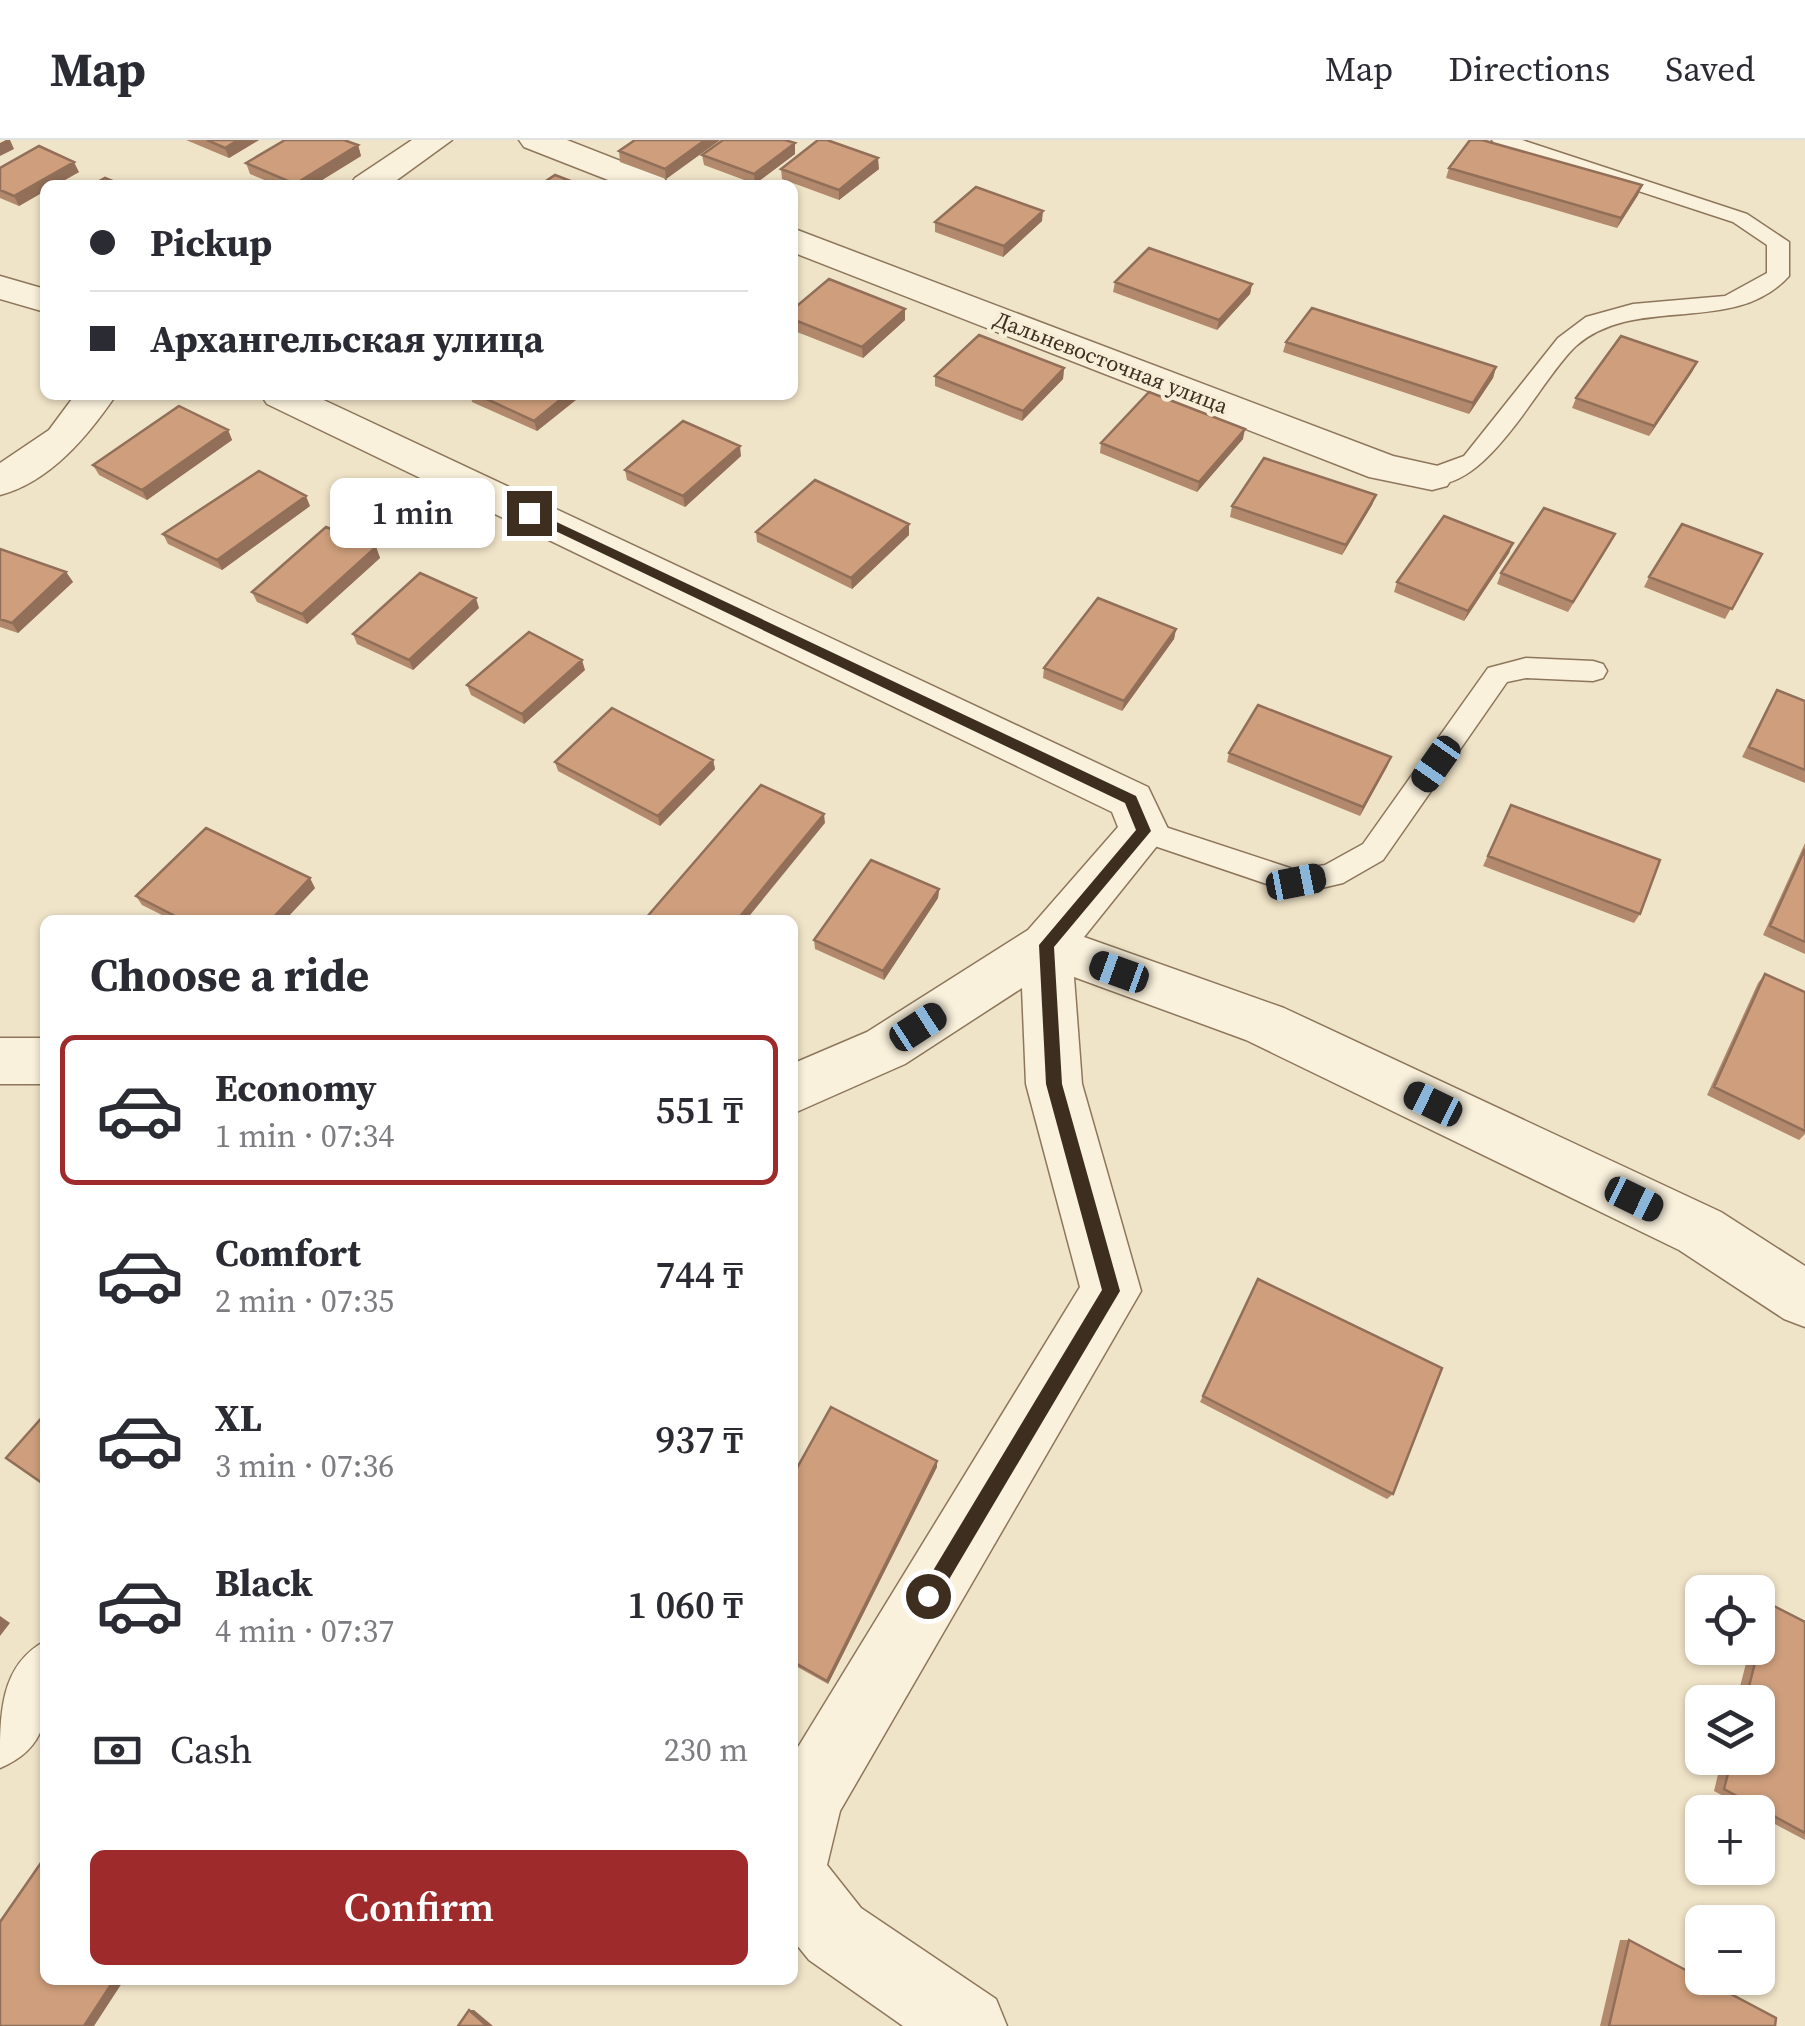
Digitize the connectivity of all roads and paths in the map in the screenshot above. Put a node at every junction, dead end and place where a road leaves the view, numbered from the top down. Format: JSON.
{"nodes":[{"id":1,"x":536,"y":140,"type":"edge"},
{"id":2,"x":1502,"y":140,"type":"edge"},
{"id":3,"x":417,"y":143,"type":"edge"},
{"id":4,"x":373,"y":180,"type":"edge"},
{"id":5,"x":639,"y":180,"type":"edge"},
{"id":6,"x":798,"y":241,"type":"edge"},
{"id":7,"x":0,"y":287,"type":"edge"},
{"id":8,"x":40,"y":299,"type":"edge"},
{"id":9,"x":92,"y":400,"type":"edge"},
{"id":10,"x":291,"y":400,"type":"edge"},
{"id":11,"x":1432,"y":477,"type":"joint"},
{"id":12,"x":0,"y":482,"type":"edge"},
{"id":13,"x":1593,"y":671,"type":"dead end"},
{"id":14,"x":1138,"y":815,"type":"junction"},
{"id":15,"x":1046,"y":945,"type":"junction"},
{"id":16,"x":0,"y":1061,"type":"edge"},
{"id":17,"x":40,"y":1061,"type":"edge"},
{"id":18,"x":798,"y":1087,"type":"edge"},
{"id":19,"x":1805,"y":1299,"type":"edge"},
{"id":20,"x":40,"y":1681,"type":"edge"},
{"id":21,"x":0,"y":1733,"type":"edge"},
{"id":22,"x":798,"y":1837,"type":"edge"},
{"id":23,"x":798,"y":1886,"type":"edge"},
{"id":24,"x":969,"y":2026,"type":"edge"}],
"edges":[{"from":1,"to":5,"type":"street"},
{"from":2,"to":11,"type":"lane"},
{"from":3,"to":4,"type":"street"},
{"from":6,"to":11,"type":"street","name":"Дальневосточная улица"},
{"from":7,"to":8,"type":"street"},
{"from":9,"to":12,"type":"street"},
{"from":10,"to":14,"type":"street"},
{"from":13,"to":14,"type":"lane"},
{"from":14,"to":15,"type":"street"},
{"from":15,"to":18,"type":"street"},
{"from":15,"to":19,"type":"street"},
{"from":15,"to":22,"type":"street"},
{"from":16,"to":17,"type":"street"},
{"from":20,"to":21,"type":"street"},
{"from":23,"to":24,"type":"street"}]}
